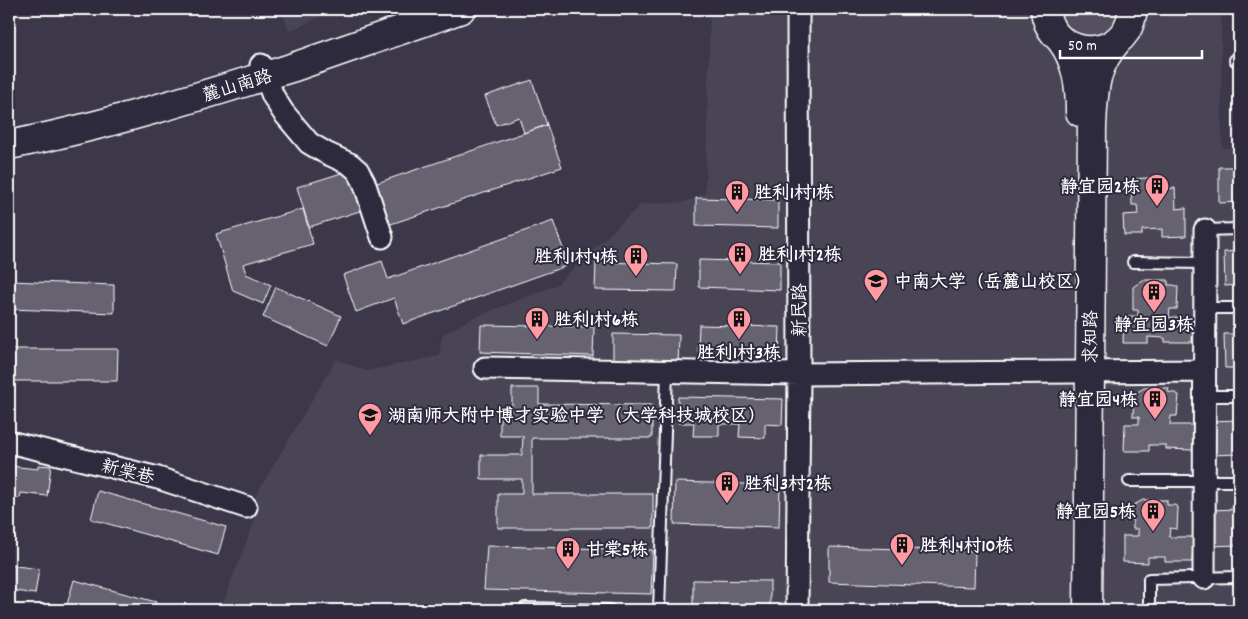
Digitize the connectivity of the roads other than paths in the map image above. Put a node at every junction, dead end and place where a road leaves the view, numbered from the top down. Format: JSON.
{"nodes":[{"id":1,"x":431,"y":9,"type":"edge"},
{"id":2,"x":462,"y":9,"type":"edge"},
{"id":3,"x":798,"y":9,"type":"edge"},
{"id":4,"x":1133,"y":9,"type":"edge"},
{"id":5,"x":1044,"y":10,"type":"edge"},
{"id":6,"x":1060,"y":40,"type":"junction"},
{"id":7,"x":1118,"y":40,"type":"junction"},
{"id":8,"x":263,"y":71,"type":"junction"},
{"id":9,"x":9,"y":132,"type":"edge"},
{"id":10,"x":9,"y":145,"type":"edge"},
{"id":11,"x":1205,"y":230,"type":"joint"},
{"id":12,"x":1239,"y":230,"type":"edge"},
{"id":13,"x":382,"y":237,"type":"dead end"},
{"id":14,"x":1134,"y":262,"type":"dead end"},
{"id":15,"x":1205,"y":263,"type":"junction"},
{"id":16,"x":1205,"y":308,"type":"junction"},
{"id":17,"x":1239,"y":308,"type":"edge"},
{"id":18,"x":485,"y":368,"type":"dead end"},
{"id":19,"x":1204,"y":371,"type":"junction"},
{"id":20,"x":667,"y":372,"type":"junction"},
{"id":21,"x":1084,"y":372,"type":"junction"},
{"id":22,"x":799,"y":374,"type":"junction"},
{"id":23,"x":1204,"y":396,"type":"junction"},
{"id":24,"x":1239,"y":396,"type":"edge"},
{"id":25,"x":9,"y":442,"type":"edge"},
{"id":26,"x":1129,"y":481,"type":"dead end"},
{"id":27,"x":1204,"y":481,"type":"junction"},
{"id":28,"x":1239,"y":481,"type":"edge"},
{"id":29,"x":246,"y":506,"type":"dead end"},
{"id":30,"x":1239,"y":577,"type":"edge"},
{"id":31,"x":1204,"y":578,"type":"junction"},
{"id":32,"x":525,"y":610,"type":"edge"},
{"id":33,"x":609,"y":610,"type":"edge"},
{"id":34,"x":659,"y":610,"type":"edge"},
{"id":35,"x":797,"y":610,"type":"edge"},
{"id":36,"x":1077,"y":610,"type":"edge"},
{"id":37,"x":1088,"y":610,"type":"edge"},
{"id":38,"x":1149,"y":610,"type":"edge"}],
"edges":[{"from":1,"to":8,"type":"street","name":"麓山南路"},
{"from":2,"to":8,"type":"street","name":"麓山南路"},
{"from":3,"to":22,"type":"street","name":"新民路"},
{"from":4,"to":7,"type":"street","name":"求知路"},
{"from":5,"to":6,"type":"street","name":"求知路"},
{"from":6,"to":7,"type":"street"},
{"from":6,"to":21,"type":"street","name":"求知路"},
{"from":7,"to":21,"type":"street","name":"求知路"},
{"from":8,"to":9,"type":"street","name":"麓山南路"},
{"from":8,"to":10,"type":"street","name":"麓山南路"},
{"from":8,"to":13,"type":"street"},
{"from":11,"to":12,"type":"lane"},
{"from":11,"to":15,"type":"street"},
{"from":14,"to":15,"type":"lane"},
{"from":15,"to":16,"type":"street"},
{"from":16,"to":17,"type":"lane"},
{"from":16,"to":19,"type":"street"},
{"from":18,"to":20,"type":"street"},
{"from":19,"to":21,"type":"street"},
{"from":19,"to":23,"type":"street"},
{"from":20,"to":22,"type":"street"},
{"from":20,"to":34,"type":"lane"},
{"from":21,"to":22,"type":"street"},
{"from":21,"to":36,"type":"street","name":"求知路"},
{"from":21,"to":37,"type":"street","name":"求知路"},
{"from":22,"to":35,"type":"street","name":"新民路"},
{"from":23,"to":24,"type":"lane"},
{"from":23,"to":27,"type":"street"},
{"from":25,"to":29,"type":"street","name":"新棠巷"},
{"from":26,"to":27,"type":"lane"},
{"from":27,"to":28,"type":"lane"},
{"from":27,"to":31,"type":"street"},
{"from":30,"to":31,"type":"lane"},
{"from":31,"to":38,"type":"lane"},
{"from":32,"to":33,"type":"lane"}]}
